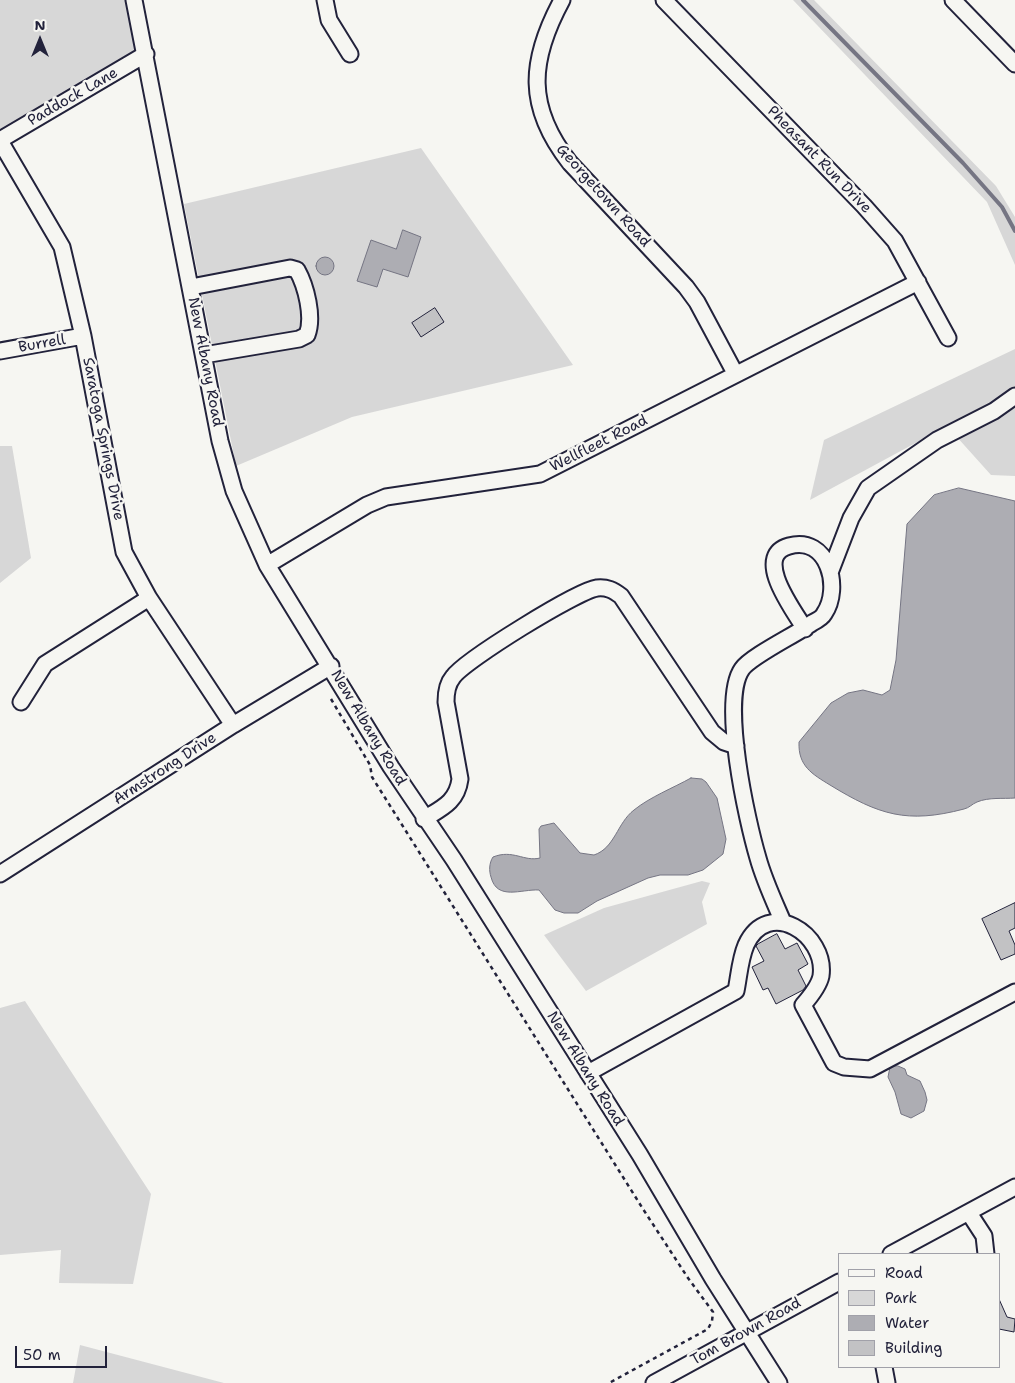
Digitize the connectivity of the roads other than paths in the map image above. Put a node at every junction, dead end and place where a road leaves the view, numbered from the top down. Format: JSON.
{"nodes":[{"id":1,"x":134,"y":0,"type":"edge"},
{"id":2,"x":325,"y":0,"type":"edge"},
{"id":3,"x":562,"y":0,"type":"edge"},
{"id":4,"x":664,"y":0,"type":"edge"},
{"id":5,"x":953,"y":0,"type":"edge"},
{"id":6,"x":146,"y":54,"type":"junction"},
{"id":7,"x":350,"y":54,"type":"dead end"},
{"id":8,"x":1015,"y":64,"type":"edge"},
{"id":9,"x":0,"y":141,"type":"edge"},
{"id":10,"x":918,"y":282,"type":"junction"},
{"id":11,"x":191,"y":287,"type":"junction"},
{"id":12,"x":83,"y":336,"type":"junction"},
{"id":13,"x":948,"y":338,"type":"dead end"},
{"id":14,"x":0,"y":351,"type":"edge"},
{"id":15,"x":204,"y":355,"type":"junction"},
{"id":16,"x":735,"y":373,"type":"junction"},
{"id":17,"x":1015,"y":396,"type":"edge"},
{"id":18,"x":267,"y":565,"type":"junction"},
{"id":19,"x":831,"y":570,"type":"junction"},
{"id":20,"x":149,"y":598,"type":"junction"},
{"id":21,"x":805,"y":629,"type":"junction"},
{"id":22,"x":331,"y":666,"type":"junction"},
{"id":23,"x":21,"y":702,"type":"dead end"},
{"id":24,"x":233,"y":726,"type":"junction"},
{"id":25,"x":736,"y":746,"type":"junction"},
{"id":26,"x":424,"y":818,"type":"junction"},
{"id":27,"x":0,"y":874,"type":"edge"},
{"id":28,"x":783,"y":922,"type":"junction"},
{"id":29,"x":1015,"y":992,"type":"edge"},
{"id":30,"x":588,"y":1074,"type":"junction"},
{"id":31,"x":1015,"y":1187,"type":"edge"},
{"id":32,"x":969,"y":1213,"type":"junction"},
{"id":33,"x":893,"y":1253,"type":"edge"},
{"id":34,"x":986,"y":1253,"type":"edge"},
{"id":35,"x":838,"y":1283,"type":"edge"},
{"id":36,"x":747,"y":1331,"type":"junction"},
{"id":37,"x":884,"y":1368,"type":"edge"},
{"id":38,"x":654,"y":1383,"type":"edge"},
{"id":39,"x":779,"y":1383,"type":"edge"},
{"id":40,"x":887,"y":1383,"type":"edge"}],
"edges":[{"from":1,"to":6,"type":"street","name":"New Albany Road"},
{"from":2,"to":7,"type":"street"},
{"from":3,"to":16,"type":"street","name":"Georgetown Road"},
{"from":4,"to":10,"type":"street","name":"Pheasant Run Drive"},
{"from":5,"to":8,"type":"street"},
{"from":6,"to":9,"type":"street","name":"Paddock Lane"},
{"from":6,"to":11,"type":"street","name":"New Albany Road"},
{"from":9,"to":12,"type":"street","name":"Saratoga Springs Drive"},
{"from":10,"to":13,"type":"street","name":"Pheasant Run Drive"},
{"from":10,"to":16,"type":"street","name":"Wellfleet Road"},
{"from":11,"to":15,"type":"street","name":"New Albany Road"},
{"from":11,"to":15,"type":"street"},
{"from":12,"to":14,"type":"street","name":"Burrell"},
{"from":12,"to":20,"type":"street","name":"Saratoga Springs Drive"},
{"from":15,"to":18,"type":"street","name":"New Albany Road"},
{"from":16,"to":18,"type":"street","name":"Wellfleet Road"},
{"from":17,"to":19,"type":"street"},
{"from":18,"to":22,"type":"street","name":"New Albany Road"},
{"from":19,"to":21,"type":"street"},
{"from":19,"to":21,"type":"street"},
{"from":20,"to":23,"type":"street"},
{"from":20,"to":24,"type":"street","name":"Saratoga Springs Drive"},
{"from":21,"to":25,"type":"street"},
{"from":22,"to":24,"type":"street","name":"Armstrong Drive"},
{"from":22,"to":26,"type":"street","name":"New Albany Road"},
{"from":24,"to":27,"type":"street","name":"Armstrong Drive"},
{"from":25,"to":26,"type":"street"},
{"from":25,"to":28,"type":"street"},
{"from":26,"to":30,"type":"street","name":"New Albany Road"},
{"from":28,"to":29,"type":"street"},
{"from":28,"to":30,"type":"street"},
{"from":30,"to":36,"type":"street","name":"New Albany Road"},
{"from":31,"to":32,"type":"street"},
{"from":32,"to":33,"type":"street"},
{"from":32,"to":34,"type":"street"},
{"from":35,"to":36,"type":"street","name":"Tom Brown Road"},
{"from":36,"to":38,"type":"street","name":"Tom Brown Road"},
{"from":36,"to":39,"type":"street","name":"New Albany Road"},
{"from":37,"to":40,"type":"street"}]}
